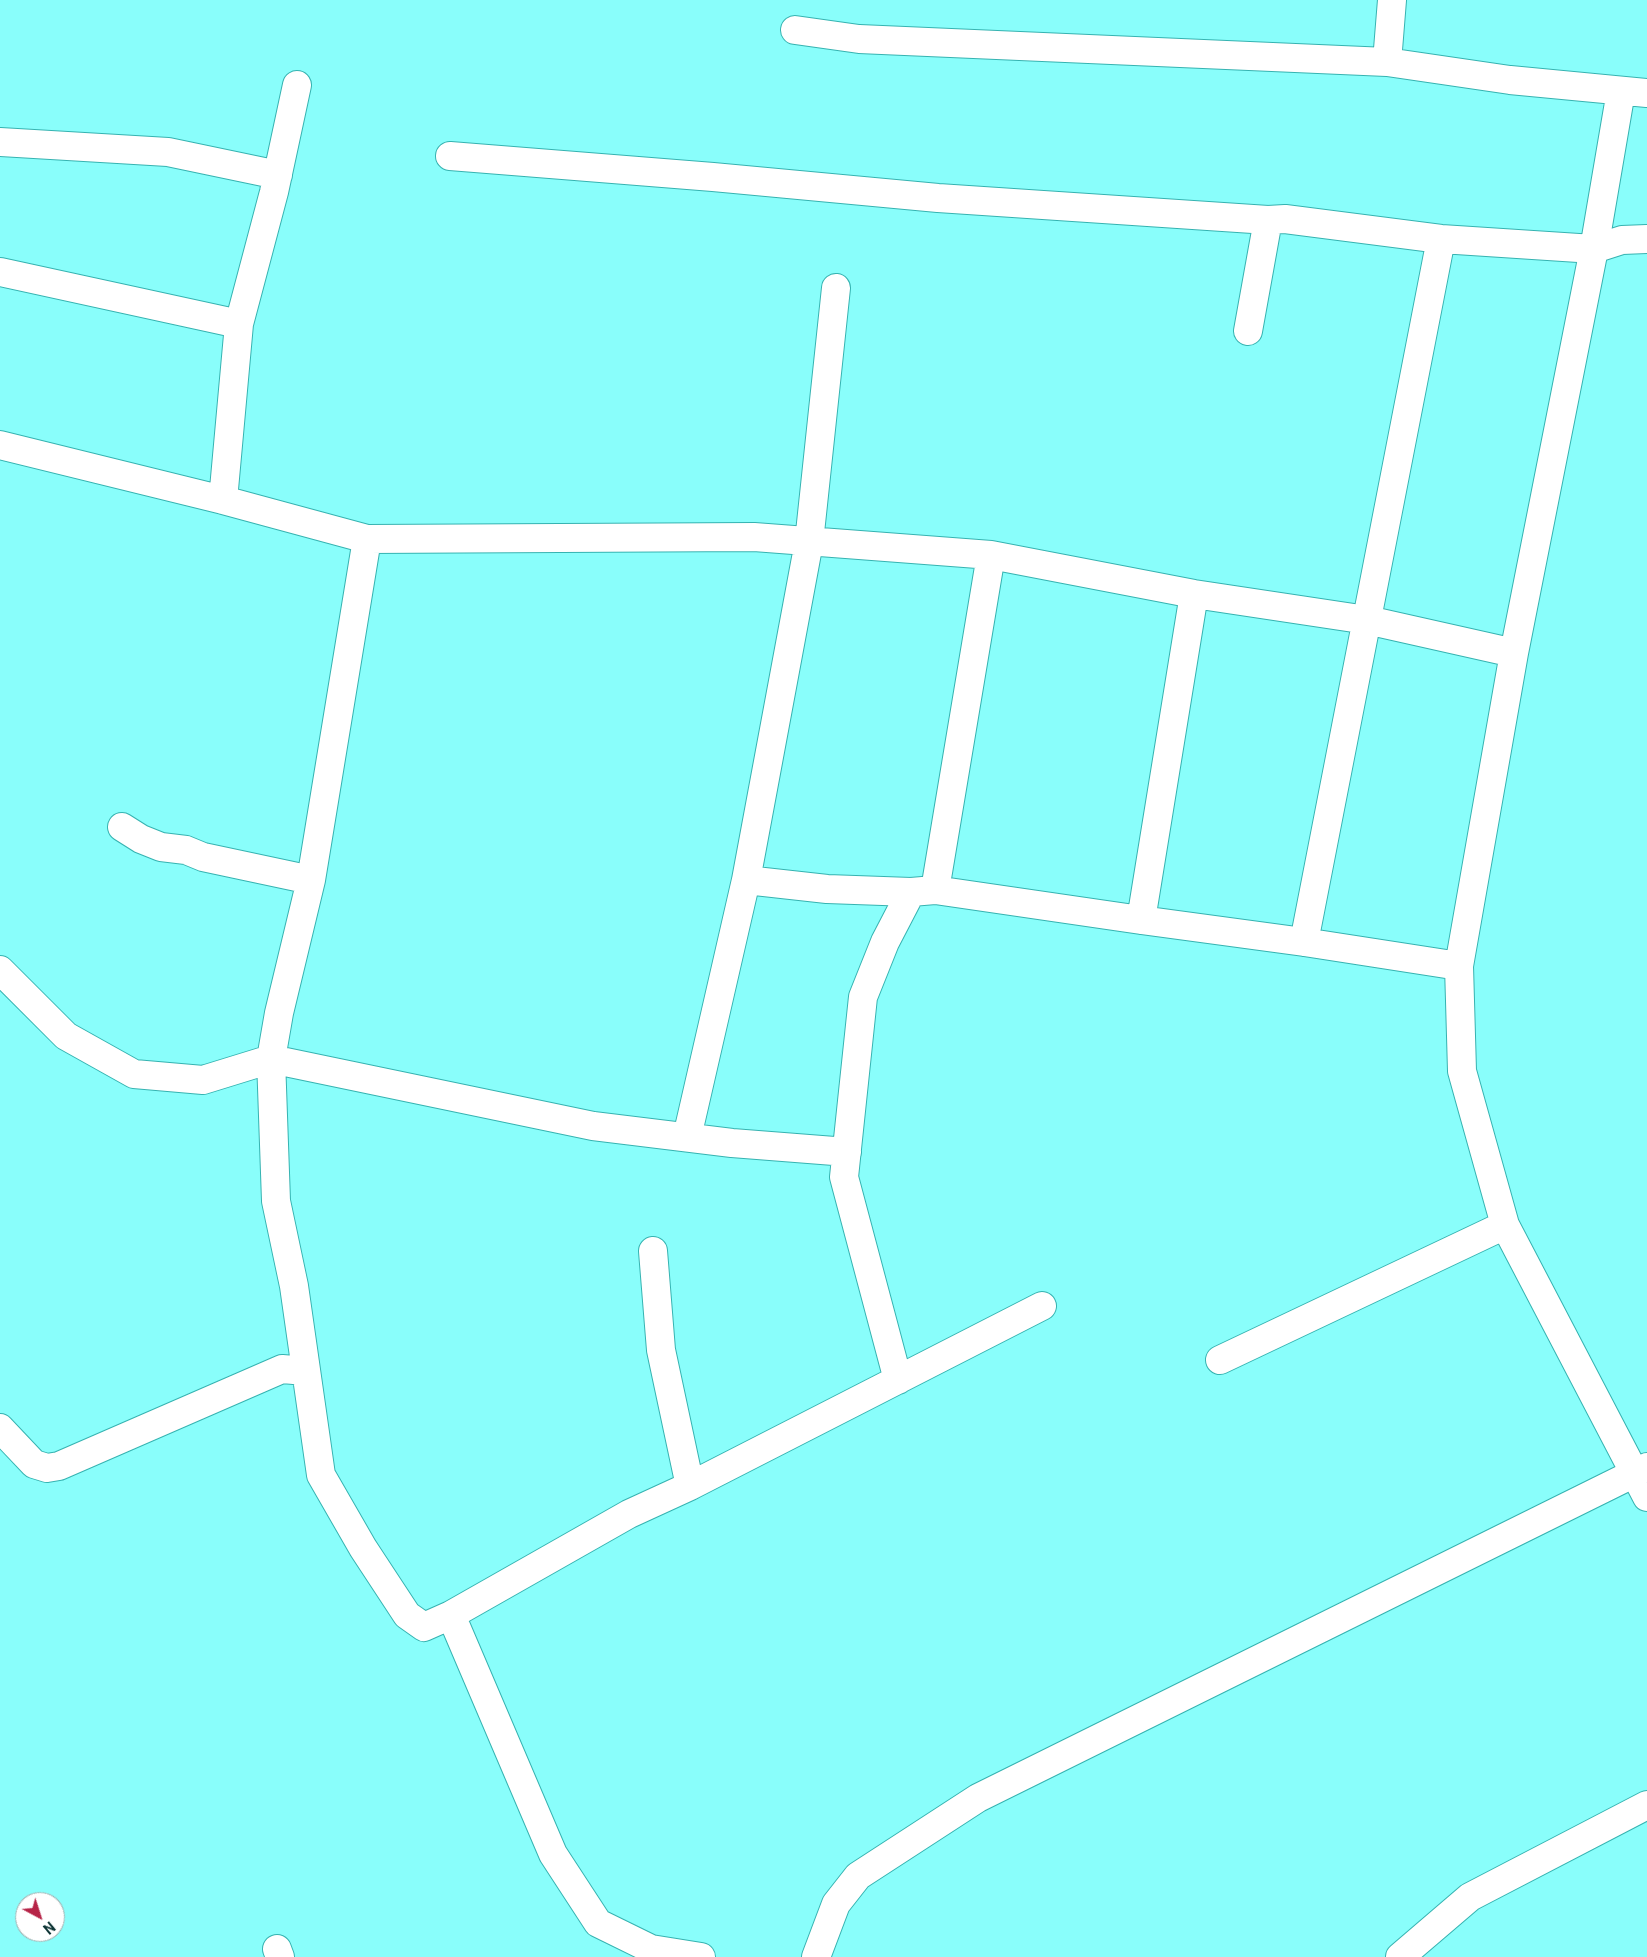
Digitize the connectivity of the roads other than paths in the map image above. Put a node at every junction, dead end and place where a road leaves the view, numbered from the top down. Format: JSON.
{"nodes":[{"id":1,"x":1392,"y":0,"type":"edge"},
{"id":2,"x":795,"y":30,"type":"dead end"},
{"id":3,"x":1387,"y":62,"type":"junction"},
{"id":4,"x":297,"y":85,"type":"dead end"},
{"id":5,"x":1634,"y":92,"type":"edge"},
{"id":6,"x":0,"y":142,"type":"edge"},
{"id":7,"x":450,"y":156,"type":"dead end"},
{"id":8,"x":278,"y":175,"type":"junction"},
{"id":9,"x":1268,"y":220,"type":"junction"},
{"id":10,"x":1441,"y":239,"type":"junction"},
{"id":11,"x":1647,"y":239,"type":"edge"},
{"id":12,"x":1594,"y":249,"type":"junction"},
{"id":13,"x":0,"y":272,"type":"edge"},
{"id":14,"x":836,"y":288,"type":"dead end"},
{"id":15,"x":239,"y":324,"type":"junction"},
{"id":16,"x":1248,"y":331,"type":"dead end"},
{"id":17,"x":0,"y":445,"type":"edge"},
{"id":18,"x":223,"y":500,"type":"junction"},
{"id":19,"x":367,"y":539,"type":"junction"},
{"id":20,"x":810,"y":542,"type":"junction"},
{"id":21,"x":991,"y":555,"type":"junction"},
{"id":22,"x":1194,"y":594,"type":"junction"},
{"id":23,"x":1367,"y":620,"type":"junction"},
{"id":24,"x":1514,"y":653,"type":"junction"},
{"id":25,"x":122,"y":828,"type":"dead end"},
{"id":26,"x":311,"y":880,"type":"junction"},
{"id":27,"x":746,"y":880,"type":"junction"},
{"id":28,"x":923,"y":891,"type":"junction"},
{"id":29,"x":1141,"y":920,"type":"junction"},
{"id":30,"x":1304,"y":942,"type":"junction"},
{"id":31,"x":1459,"y":966,"type":"junction"},
{"id":32,"x":0,"y":970,"type":"edge"},
{"id":33,"x":271,"y":1059,"type":"junction"},
{"id":34,"x":687,"y":1137,"type":"junction"},
{"id":35,"x":847,"y":1152,"type":"junction"},
{"id":36,"x":1505,"y":1225,"type":"junction"},
{"id":37,"x":653,"y":1251,"type":"dead end"},
{"id":38,"x":1042,"y":1306,"type":"dead end"},
{"id":39,"x":1220,"y":1360,"type":"dead end"},
{"id":40,"x":306,"y":1371,"type":"junction"},
{"id":41,"x":898,"y":1380,"type":"junction"},
{"id":42,"x":0,"y":1428,"type":"edge"},
{"id":43,"x":1641,"y":1470,"type":"edge"},
{"id":44,"x":690,"y":1486,"type":"junction"},
{"id":45,"x":1647,"y":1498,"type":"edge"},
{"id":46,"x":451,"y":1616,"type":"junction"},
{"id":47,"x":1647,"y":1805,"type":"edge"},
{"id":48,"x":701,"y":1957,"type":"edge"},
{"id":49,"x":816,"y":1957,"type":"edge"},
{"id":50,"x":1400,"y":1957,"type":"edge"}],
"edges":[{"from":1,"to":3,"type":"street"},
{"from":2,"to":3,"type":"street"},
{"from":3,"to":5,"type":"street"},
{"from":4,"to":8,"type":"street"},
{"from":5,"to":12,"type":"street"},
{"from":6,"to":8,"type":"street"},
{"from":7,"to":9,"type":"street"},
{"from":8,"to":15,"type":"street"},
{"from":9,"to":10,"type":"street"},
{"from":9,"to":16,"type":"street"},
{"from":10,"to":12,"type":"street"},
{"from":10,"to":23,"type":"street"},
{"from":11,"to":12,"type":"street"},
{"from":12,"to":24,"type":"street"},
{"from":13,"to":15,"type":"street"},
{"from":14,"to":20,"type":"street"},
{"from":15,"to":18,"type":"street"},
{"from":17,"to":18,"type":"street"},
{"from":18,"to":19,"type":"street"},
{"from":19,"to":20,"type":"street"},
{"from":19,"to":26,"type":"street"},
{"from":20,"to":21,"type":"street"},
{"from":20,"to":27,"type":"street"},
{"from":21,"to":22,"type":"street"},
{"from":21,"to":28,"type":"street"},
{"from":22,"to":23,"type":"street"},
{"from":22,"to":29,"type":"street"},
{"from":23,"to":24,"type":"street"},
{"from":23,"to":30,"type":"street"},
{"from":24,"to":31,"type":"street"},
{"from":25,"to":26,"type":"street"},
{"from":26,"to":33,"type":"street"},
{"from":27,"to":28,"type":"street"},
{"from":27,"to":34,"type":"street"},
{"from":28,"to":29,"type":"street"},
{"from":28,"to":35,"type":"street"},
{"from":29,"to":30,"type":"street"},
{"from":30,"to":31,"type":"street"},
{"from":31,"to":36,"type":"street"},
{"from":32,"to":33,"type":"street"},
{"from":33,"to":34,"type":"street"},
{"from":33,"to":40,"type":"street"},
{"from":34,"to":35,"type":"street"},
{"from":35,"to":41,"type":"street"},
{"from":36,"to":39,"type":"street"},
{"from":36,"to":43,"type":"street"},
{"from":37,"to":44,"type":"street"},
{"from":38,"to":41,"type":"street"},
{"from":40,"to":42,"type":"street"},
{"from":40,"to":46,"type":"street"},
{"from":41,"to":44,"type":"street"},
{"from":43,"to":45,"type":"street"},
{"from":43,"to":49,"type":"street"},
{"from":44,"to":46,"type":"street"},
{"from":46,"to":48,"type":"street"},
{"from":47,"to":50,"type":"street"}]}
